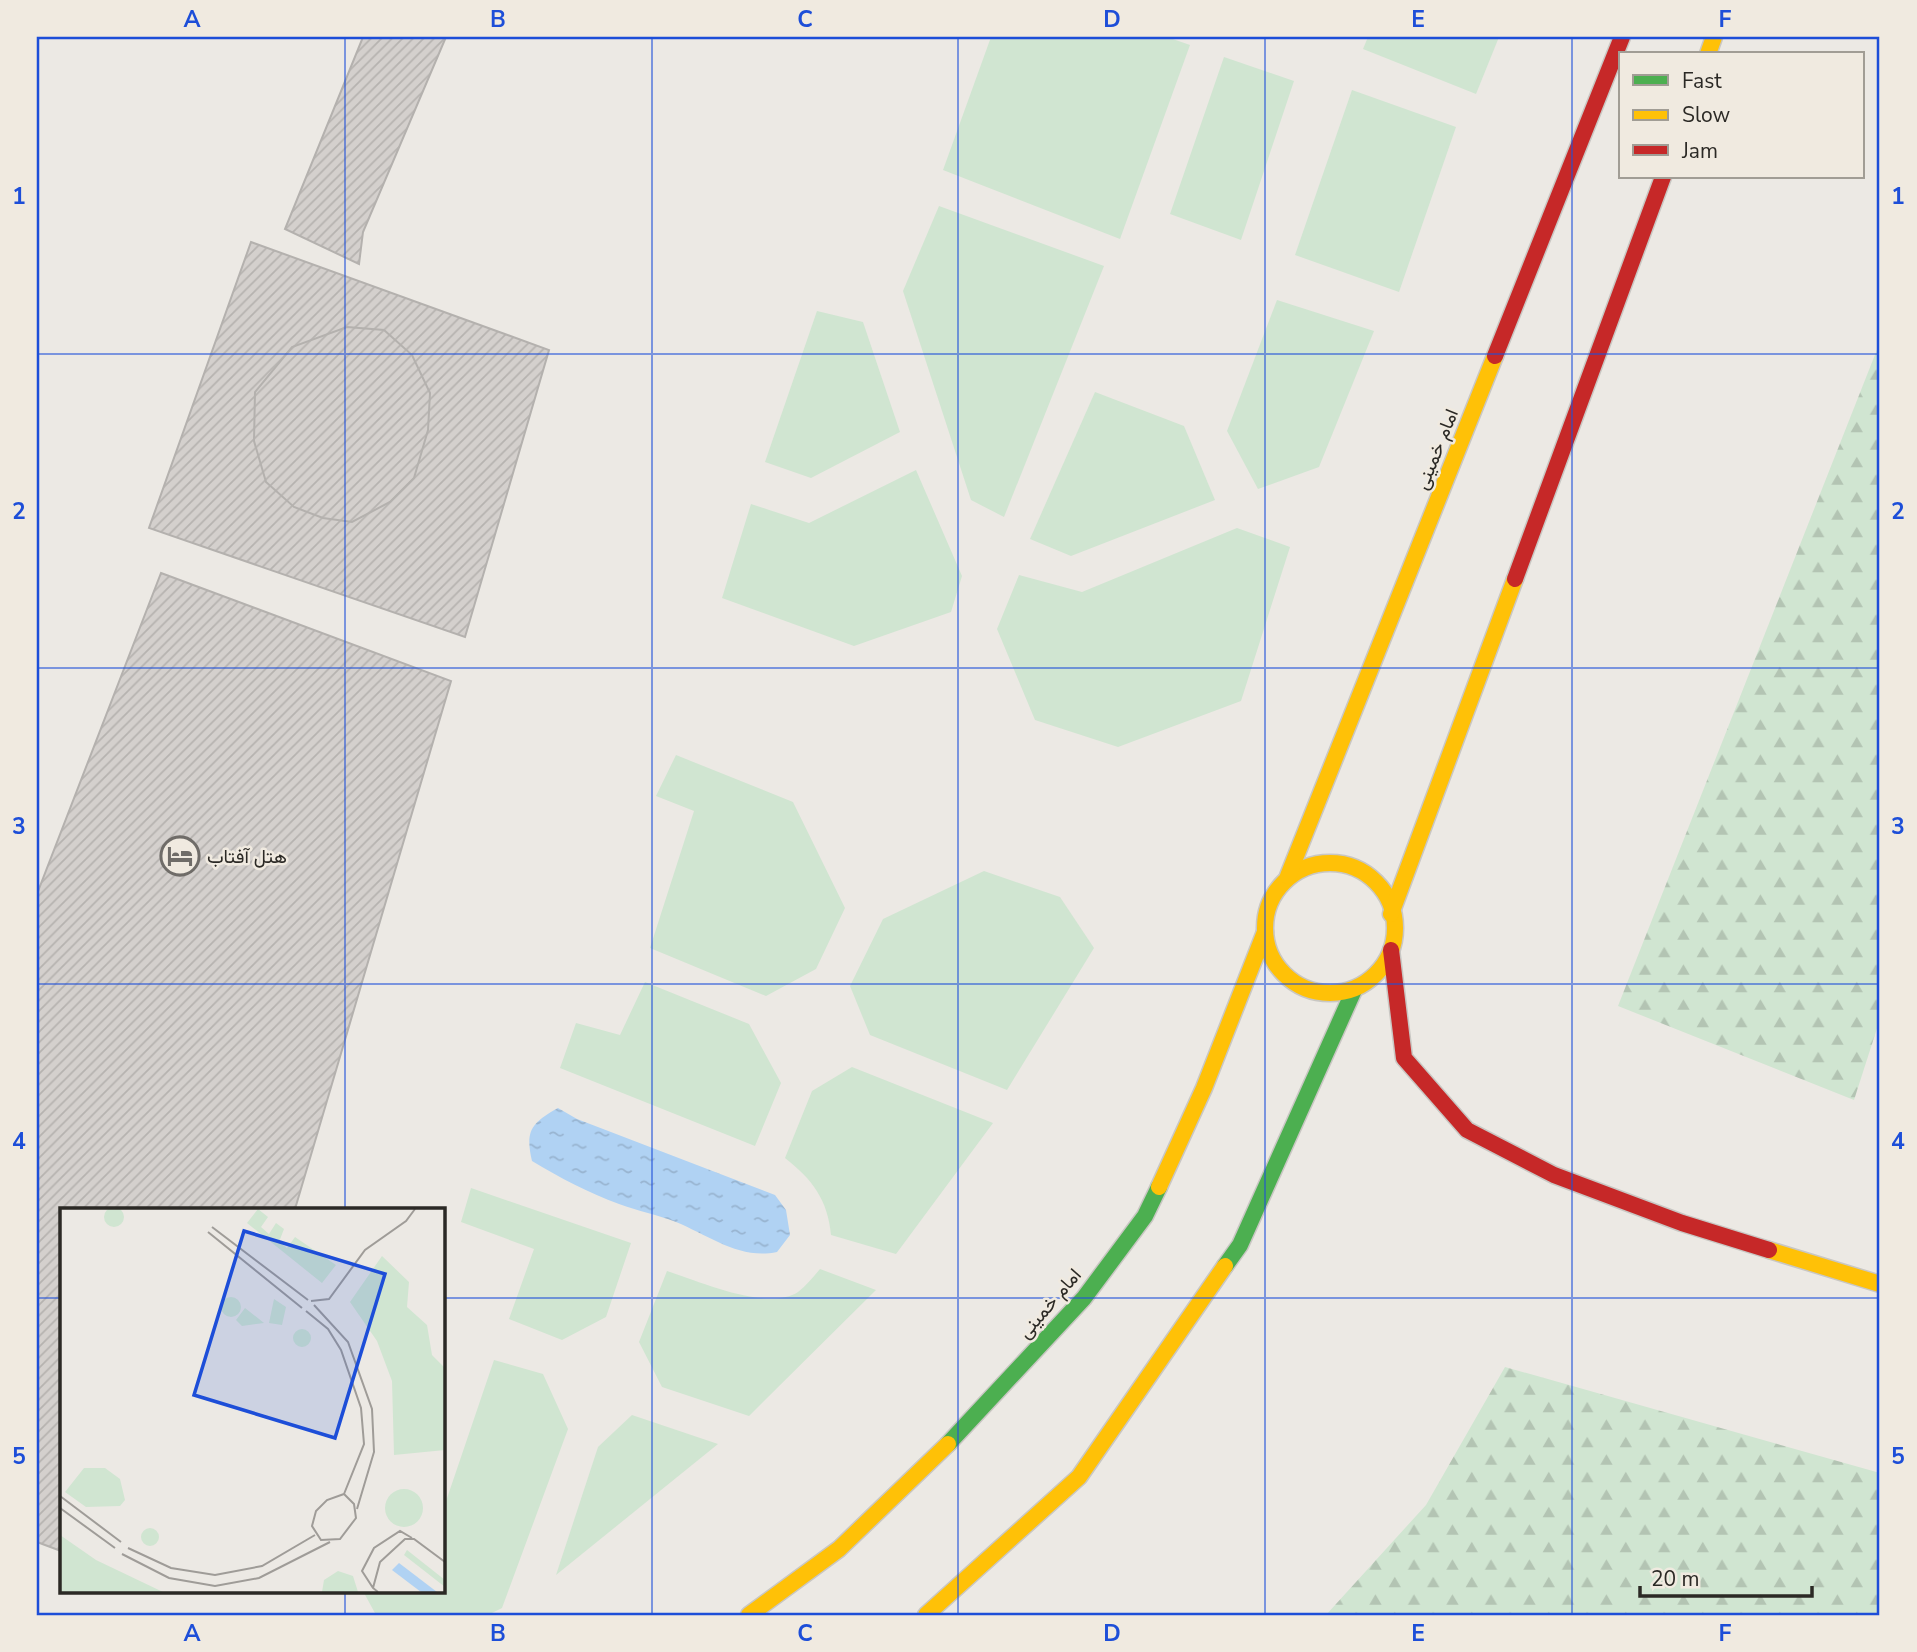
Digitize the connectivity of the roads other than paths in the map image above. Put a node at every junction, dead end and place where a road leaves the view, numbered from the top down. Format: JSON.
{"nodes":[{"id":1,"x":1622,"y":37,"type":"edge"},
{"id":2,"x":1663,"y":178,"type":"edge"},
{"id":3,"x":1288,"y":876,"type":"junction"},
{"id":4,"x":1391,"y":914,"type":"junction"},
{"id":5,"x":1265,"y":932,"type":"junction"},
{"id":6,"x":1391,"y":950,"type":"junction"},
{"id":7,"x":1354,"y":990,"type":"junction"},
{"id":8,"x":1880,"y":1284,"type":"edge"},
{"id":9,"x":749,"y":1615,"type":"edge"},
{"id":10,"x":926,"y":1615,"type":"edge"}],
"edges":[{"from":1,"to":3,"type":"street","name":"امام خمینی"},
{"from":2,"to":4,"type":"street"},
{"from":3,"to":4,"type":"street"},
{"from":3,"to":5,"type":"street"},
{"from":4,"to":6,"type":"street"},
{"from":5,"to":7,"type":"street"},
{"from":5,"to":9,"type":"street","name":"امام خمینی"},
{"from":6,"to":7,"type":"street"},
{"from":6,"to":8,"type":"street"},
{"from":7,"to":10,"type":"street"}]}
